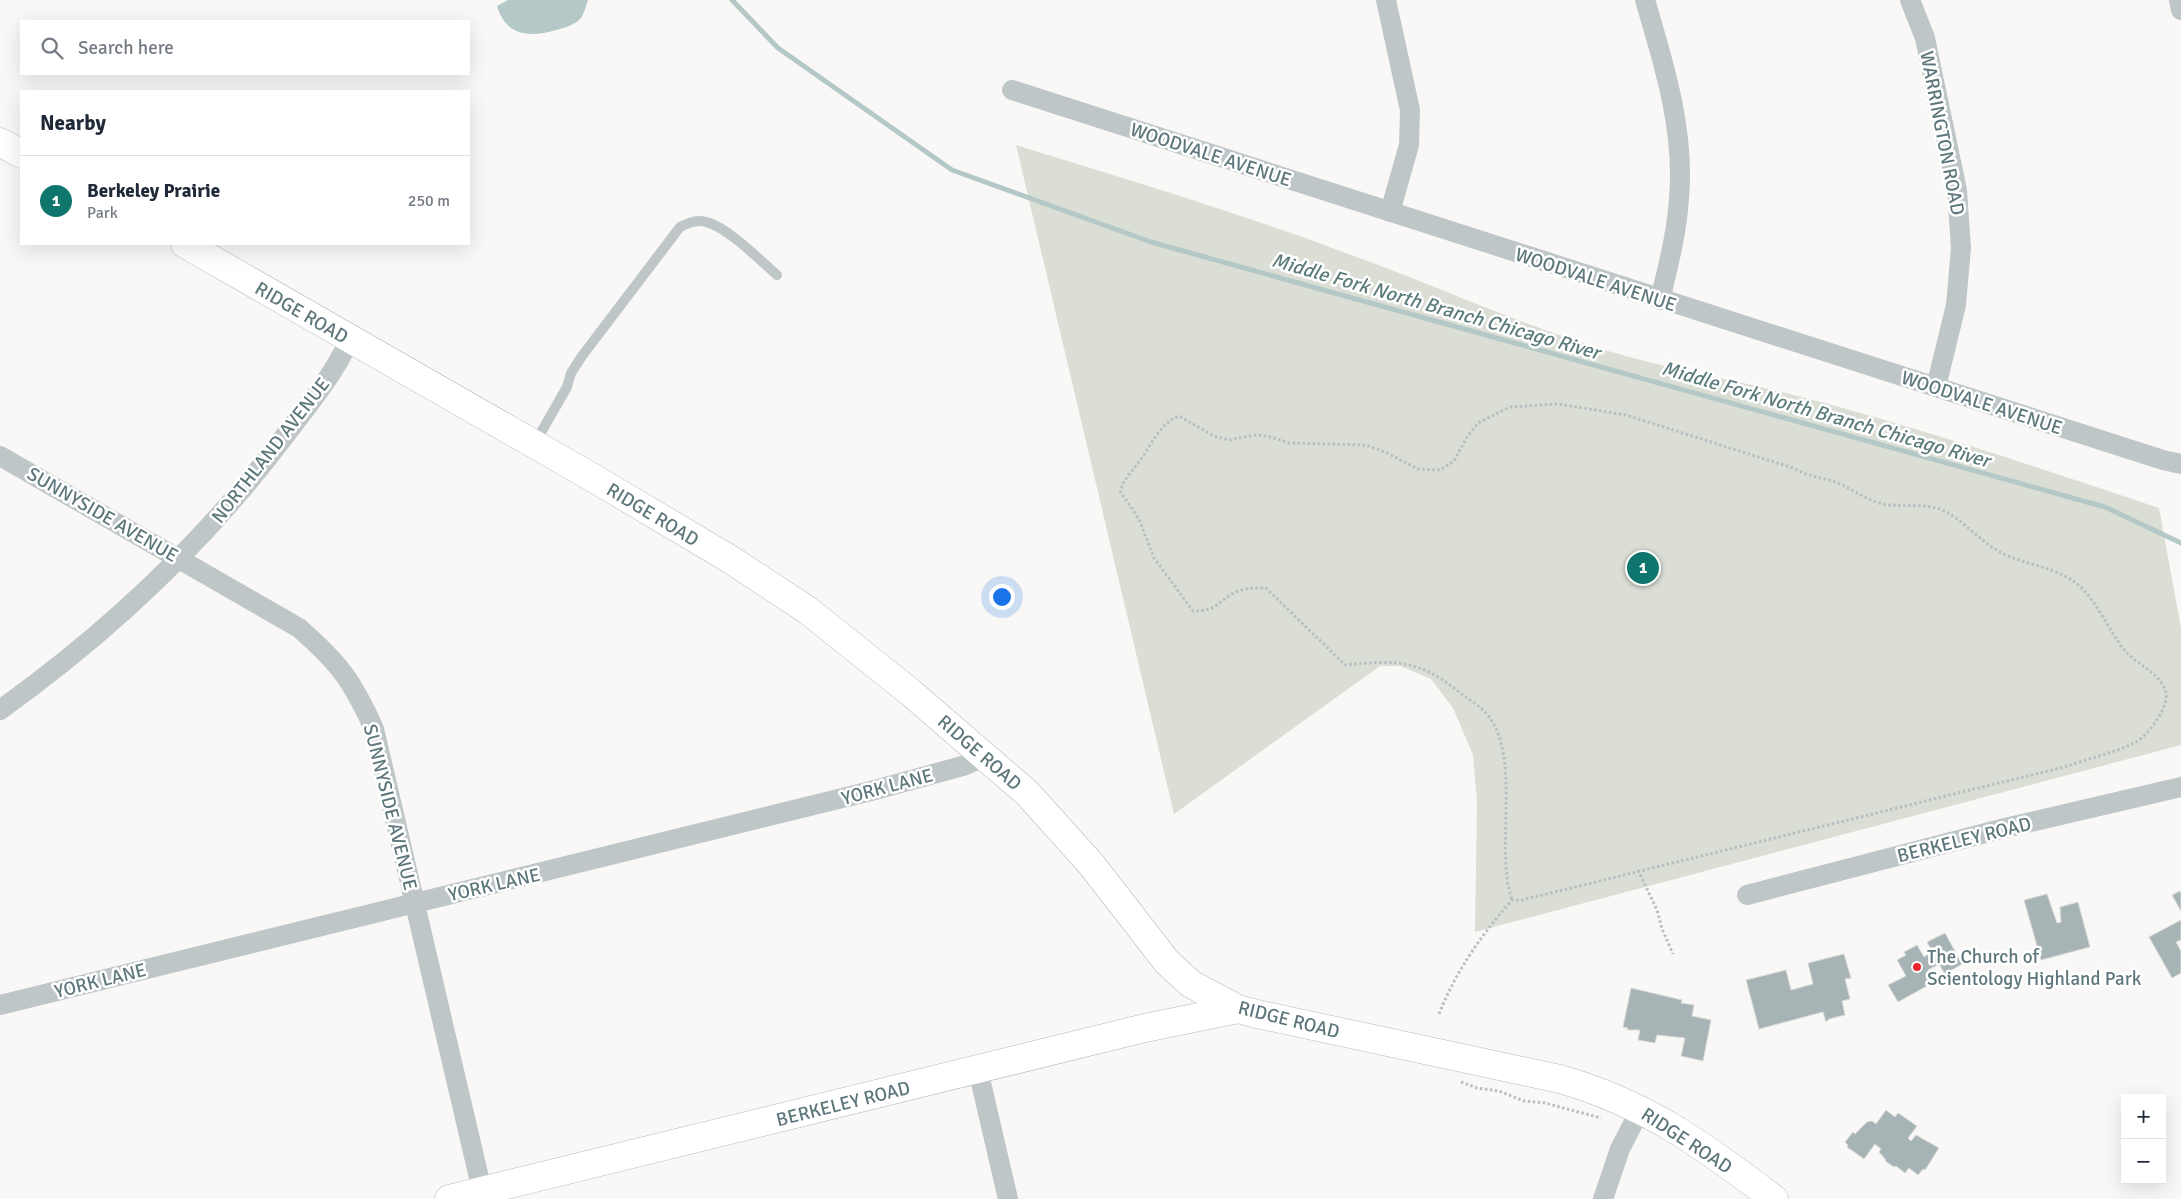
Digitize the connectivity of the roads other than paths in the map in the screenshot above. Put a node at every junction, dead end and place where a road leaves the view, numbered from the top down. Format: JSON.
{"nodes":[{"id":1,"x":1386,"y":0,"type":"edge"},
{"id":2,"x":1645,"y":0,"type":"edge"},
{"id":3,"x":1910,"y":0,"type":"edge"},
{"id":4,"x":2179,"y":0,"type":"edge"},
{"id":5,"x":2181,"y":10,"type":"edge"},
{"id":6,"x":1012,"y":90,"type":"dead end"},
{"id":7,"x":1390,"y":212,"type":"junction"},
{"id":8,"x":187,"y":245,"type":"edge"},
{"id":9,"x":777,"y":276,"type":"dead end"},
{"id":10,"x":1660,"y":300,"type":"junction"},
{"id":11,"x":350,"y":339,"type":"junction"},
{"id":12,"x":1936,"y":387,"type":"junction"},
{"id":13,"x":534,"y":445,"type":"junction"},
{"id":14,"x":0,"y":456,"type":"edge"},
{"id":15,"x":2181,"y":464,"type":"edge"},
{"id":16,"x":180,"y":557,"type":"junction"},
{"id":17,"x":0,"y":710,"type":"edge"},
{"id":18,"x":986,"y":756,"type":"junction"},
{"id":19,"x":2181,"y":787,"type":"edge"},
{"id":20,"x":1747,"y":895,"type":"dead end"},
{"id":21,"x":415,"y":902,"type":"junction"},
{"id":22,"x":0,"y":1005,"type":"edge"},
{"id":23,"x":1238,"y":1008,"type":"junction"},
{"id":24,"x":978,"y":1070,"type":"junction"},
{"id":25,"x":1640,"y":1108,"type":"junction"},
{"id":26,"x":483,"y":1195,"type":"edge"},
{"id":27,"x":449,"y":1199,"type":"edge"},
{"id":28,"x":1008,"y":1199,"type":"edge"},
{"id":29,"x":1603,"y":1199,"type":"edge"},
{"id":30,"x":1774,"y":1199,"type":"edge"}],
"edges":[{"from":1,"to":7,"type":"street"},
{"from":2,"to":10,"type":"street"},
{"from":3,"to":12,"type":"street","name":"WARRINGTON ROAD"},
{"from":4,"to":5,"type":"street"},
{"from":6,"to":7,"type":"street","name":"WOODVALE AVENUE"},
{"from":7,"to":10,"type":"street","name":"WOODVALE AVENUE"},
{"from":8,"to":11,"type":"street","name":"RIDGE ROAD"},
{"from":9,"to":13,"type":"lane"},
{"from":10,"to":12,"type":"street","name":"WOODVALE AVENUE"},
{"from":11,"to":13,"type":"street","name":"RIDGE ROAD"},
{"from":11,"to":16,"type":"street","name":"NORTHLAND AVENUE"},
{"from":12,"to":15,"type":"street","name":"WOODVALE AVENUE"},
{"from":13,"to":18,"type":"street","name":"RIDGE ROAD"},
{"from":14,"to":16,"type":"street","name":"SUNNYSIDE AVENUE"},
{"from":16,"to":17,"type":"street","name":"NORTHLAND AVENUE"},
{"from":16,"to":21,"type":"street","name":"SUNNYSIDE AVENUE"},
{"from":18,"to":21,"type":"street","name":"YORK LANE"},
{"from":18,"to":23,"type":"street","name":"RIDGE ROAD"},
{"from":19,"to":20,"type":"street","name":"BERKELEY ROAD"},
{"from":21,"to":22,"type":"street","name":"YORK LANE"},
{"from":21,"to":26,"type":"street","name":"SUNNYSIDE AVENUE"},
{"from":23,"to":24,"type":"street","name":"BERKELEY ROAD"},
{"from":23,"to":25,"type":"street","name":"RIDGE ROAD"},
{"from":24,"to":26,"type":"street","name":"BERKELEY ROAD"},
{"from":24,"to":28,"type":"street"},
{"from":25,"to":29,"type":"street"},
{"from":25,"to":30,"type":"street","name":"RIDGE ROAD"},
{"from":26,"to":27,"type":"street","name":"BERKELEY ROAD"}]}
